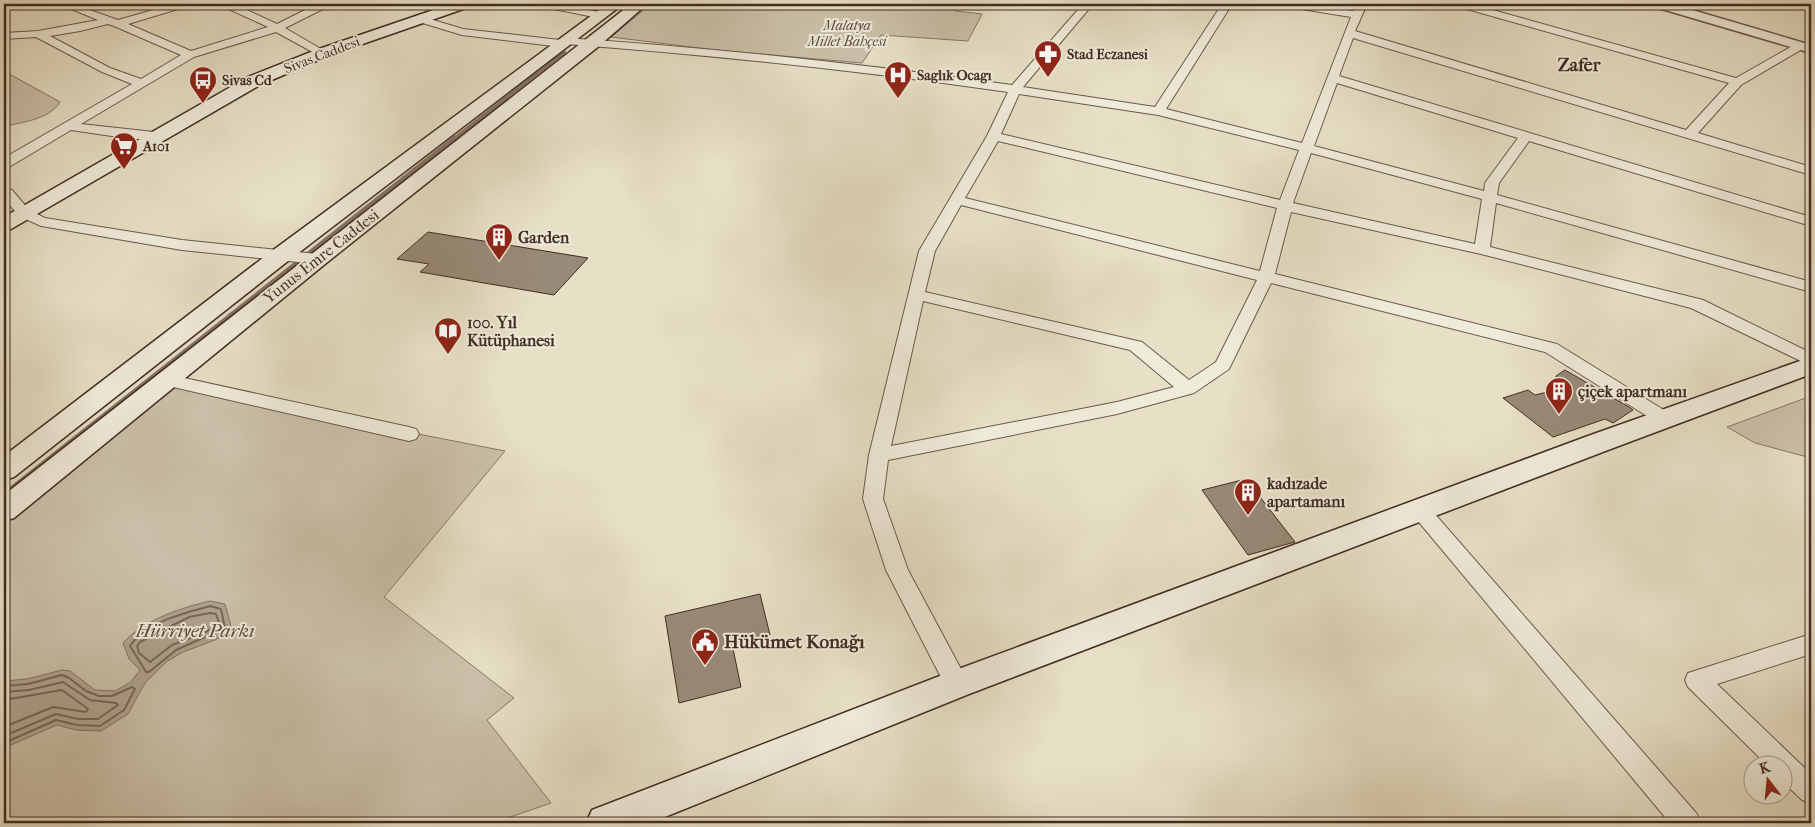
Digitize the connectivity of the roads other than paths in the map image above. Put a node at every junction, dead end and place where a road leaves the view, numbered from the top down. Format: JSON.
{"nodes":[{"id":1,"x":64,"y":4,"type":"edge"},
{"id":2,"x":184,"y":4,"type":"edge"},
{"id":3,"x":226,"y":4,"type":"edge"},
{"id":4,"x":325,"y":4,"type":"edge"},
{"id":5,"x":464,"y":4,"type":"edge"},
{"id":6,"x":544,"y":4,"type":"edge"},
{"id":7,"x":1088,"y":4,"type":"edge"},
{"id":8,"x":1227,"y":4,"type":"edge"},
{"id":9,"x":1289,"y":4,"type":"edge"},
{"id":10,"x":1460,"y":4,"type":"edge"},
{"id":11,"x":1659,"y":4,"type":"edge"},
{"id":12,"x":617,"y":7,"type":"edge"},
{"id":13,"x":1360,"y":9,"type":"edge"},
{"id":14,"x":420,"y":19,"type":"junction"},
{"id":15,"x":113,"y":22,"type":"junction"},
{"id":16,"x":277,"y":28,"type":"junction"},
{"id":17,"x":1349,"y":32,"type":"junction"},
{"id":18,"x":38,"y":34,"type":"junction"},
{"id":19,"x":4,"y":36,"type":"edge"},
{"id":20,"x":563,"y":42,"type":"junction"},
{"id":21,"x":594,"y":43,"type":"junction"},
{"id":22,"x":1806,"y":47,"type":"edge"},
{"id":23,"x":322,"y":53,"type":"junction"},
{"id":24,"x":190,"y":55,"type":"junction"},
{"id":25,"x":1333,"y":78,"type":"junction"},
{"id":26,"x":1737,"y":82,"type":"junction"},
{"id":27,"x":142,"y":83,"type":"junction"},
{"id":28,"x":1015,"y":88,"type":"junction"},
{"id":29,"x":1158,"y":111,"type":"junction"},
{"id":30,"x":68,"y":126,"type":"junction"},
{"id":31,"x":1689,"y":135,"type":"junction"},
{"id":32,"x":158,"y":136,"type":"junction"},
{"id":33,"x":994,"y":136,"type":"junction"},
{"id":34,"x":1526,"y":136,"type":"junction"},
{"id":35,"x":1306,"y":147,"type":"junction"},
{"id":36,"x":4,"y":164,"type":"edge"},
{"id":37,"x":1811,"y":171,"type":"edge"},
{"id":38,"x":4,"y":192,"type":"edge"},
{"id":39,"x":1491,"y":197,"type":"junction"},
{"id":40,"x":957,"y":200,"type":"junction"},
{"id":41,"x":1285,"y":206,"type":"junction"},
{"id":42,"x":24,"y":213,"type":"junction"},
{"id":43,"x":4,"y":216,"type":"edge"},
{"id":44,"x":1811,"y":222,"type":"edge"},
{"id":45,"x":4,"y":225,"type":"edge"},
{"id":46,"x":1482,"y":250,"type":"junction"},
{"id":47,"x":283,"y":256,"type":"junction"},
{"id":48,"x":316,"y":259,"type":"junction"},
{"id":49,"x":1267,"y":276,"type":"junction"},
{"id":50,"x":1811,"y":287,"type":"edge"},
{"id":51,"x":917,"y":295,"type":"junction"},
{"id":52,"x":1151,"y":359,"type":"junction"},
{"id":53,"x":1811,"y":360,"type":"edge"},
{"id":54,"x":1811,"y":365,"type":"edge"},
{"id":55,"x":1206,"y":376,"type":"junction"},
{"id":56,"x":166,"y":380,"type":"junction"},
{"id":57,"x":1188,"y":389,"type":"junction"},
{"id":58,"x":1665,"y":419,"type":"junction"},
{"id":59,"x":409,"y":434,"type":"dead end"},
{"id":60,"x":880,"y":455,"type":"junction"},
{"id":61,"x":4,"y":470,"type":"edge"},
{"id":62,"x":4,"y":510,"type":"edge"},
{"id":63,"x":1420,"y":510,"type":"junction"},
{"id":64,"x":1811,"y":644,"type":"edge"},
{"id":65,"x":957,"y":684,"type":"junction"},
{"id":66,"x":1811,"y":791,"type":"edge"},
{"id":67,"x":605,"y":823,"type":"edge"},
{"id":68,"x":1687,"y":823,"type":"edge"}],
"edges":[{"from":1,"to":15,"type":"street"},
{"from":2,"to":15,"type":"street"},
{"from":3,"to":16,"type":"street"},
{"from":4,"to":16,"type":"street"},
{"from":5,"to":14,"type":"main road","name":"Sivas Caddesi"},
{"from":6,"to":12,"type":"street"},
{"from":7,"to":28,"type":"street"},
{"from":8,"to":29,"type":"street"},
{"from":9,"to":13,"type":"street"},
{"from":10,"to":26,"type":"street"},
{"from":11,"to":22,"type":"street"},
{"from":12,"to":20,"type":"main road","name":"Yunus Emre Caddesi"},
{"from":12,"to":21,"type":"main road","name":"Yunus Emre Caddesi"},
{"from":13,"to":17,"type":"street"},
{"from":14,"to":20,"type":"street"},
{"from":14,"to":23,"type":"main road","name":"Sivas Caddesi"},
{"from":15,"to":18,"type":"street"},
{"from":15,"to":24,"type":"street"},
{"from":16,"to":23,"type":"street"},
{"from":16,"to":24,"type":"street"},
{"from":17,"to":25,"type":"street"},
{"from":17,"to":31,"type":"street"},
{"from":18,"to":19,"type":"street"},
{"from":18,"to":27,"type":"street"},
{"from":20,"to":21,"type":"street"},
{"from":20,"to":47,"type":"main road","name":"Yunus Emre Caddesi"},
{"from":21,"to":28,"type":"street"},
{"from":21,"to":48,"type":"main road","name":"Yunus Emre Caddesi"},
{"from":22,"to":26,"type":"street"},
{"from":23,"to":32,"type":"main road","name":"Sivas Caddesi"},
{"from":24,"to":27,"type":"street"},
{"from":25,"to":34,"type":"street"},
{"from":25,"to":35,"type":"street"},
{"from":26,"to":31,"type":"street"},
{"from":27,"to":30,"type":"street"},
{"from":28,"to":29,"type":"street"},
{"from":28,"to":33,"type":"street"},
{"from":29,"to":35,"type":"street"},
{"from":30,"to":32,"type":"street"},
{"from":30,"to":36,"type":"street"},
{"from":31,"to":37,"type":"street"},
{"from":32,"to":42,"type":"main road","name":"Sivas Caddesi"},
{"from":33,"to":40,"type":"street"},
{"from":33,"to":41,"type":"street"},
{"from":34,"to":39,"type":"street"},
{"from":34,"to":44,"type":"street"},
{"from":35,"to":39,"type":"street"},
{"from":35,"to":41,"type":"street"},
{"from":38,"to":42,"type":"street"},
{"from":39,"to":46,"type":"street"},
{"from":39,"to":50,"type":"street"},
{"from":40,"to":49,"type":"street"},
{"from":40,"to":51,"type":"street"},
{"from":41,"to":46,"type":"street"},
{"from":41,"to":49,"type":"street"},
{"from":42,"to":43,"type":"street"},
{"from":42,"to":45,"type":"main road","name":"Sivas Caddesi"},
{"from":42,"to":47,"type":"street"},
{"from":46,"to":53,"type":"street"},
{"from":47,"to":48,"type":"street"},
{"from":47,"to":61,"type":"main road","name":"Yunus Emre Caddesi"},
{"from":48,"to":56,"type":"main road","name":"Yunus Emre Caddesi"},
{"from":49,"to":55,"type":"street"},
{"from":49,"to":58,"type":"street"},
{"from":51,"to":52,"type":"street"},
{"from":51,"to":60,"type":"street"},
{"from":52,"to":55,"type":"street"},
{"from":52,"to":57,"type":"street"},
{"from":54,"to":58,"type":"main road"},
{"from":55,"to":57,"type":"street"},
{"from":56,"to":59,"type":"street"},
{"from":56,"to":62,"type":"main road","name":"Yunus Emre Caddesi"},
{"from":57,"to":60,"type":"street"},
{"from":58,"to":63,"type":"main road"},
{"from":60,"to":65,"type":"street"},
{"from":63,"to":65,"type":"main road"},
{"from":63,"to":68,"type":"street"},
{"from":64,"to":66,"type":"street"},
{"from":65,"to":67,"type":"main road"}]}
